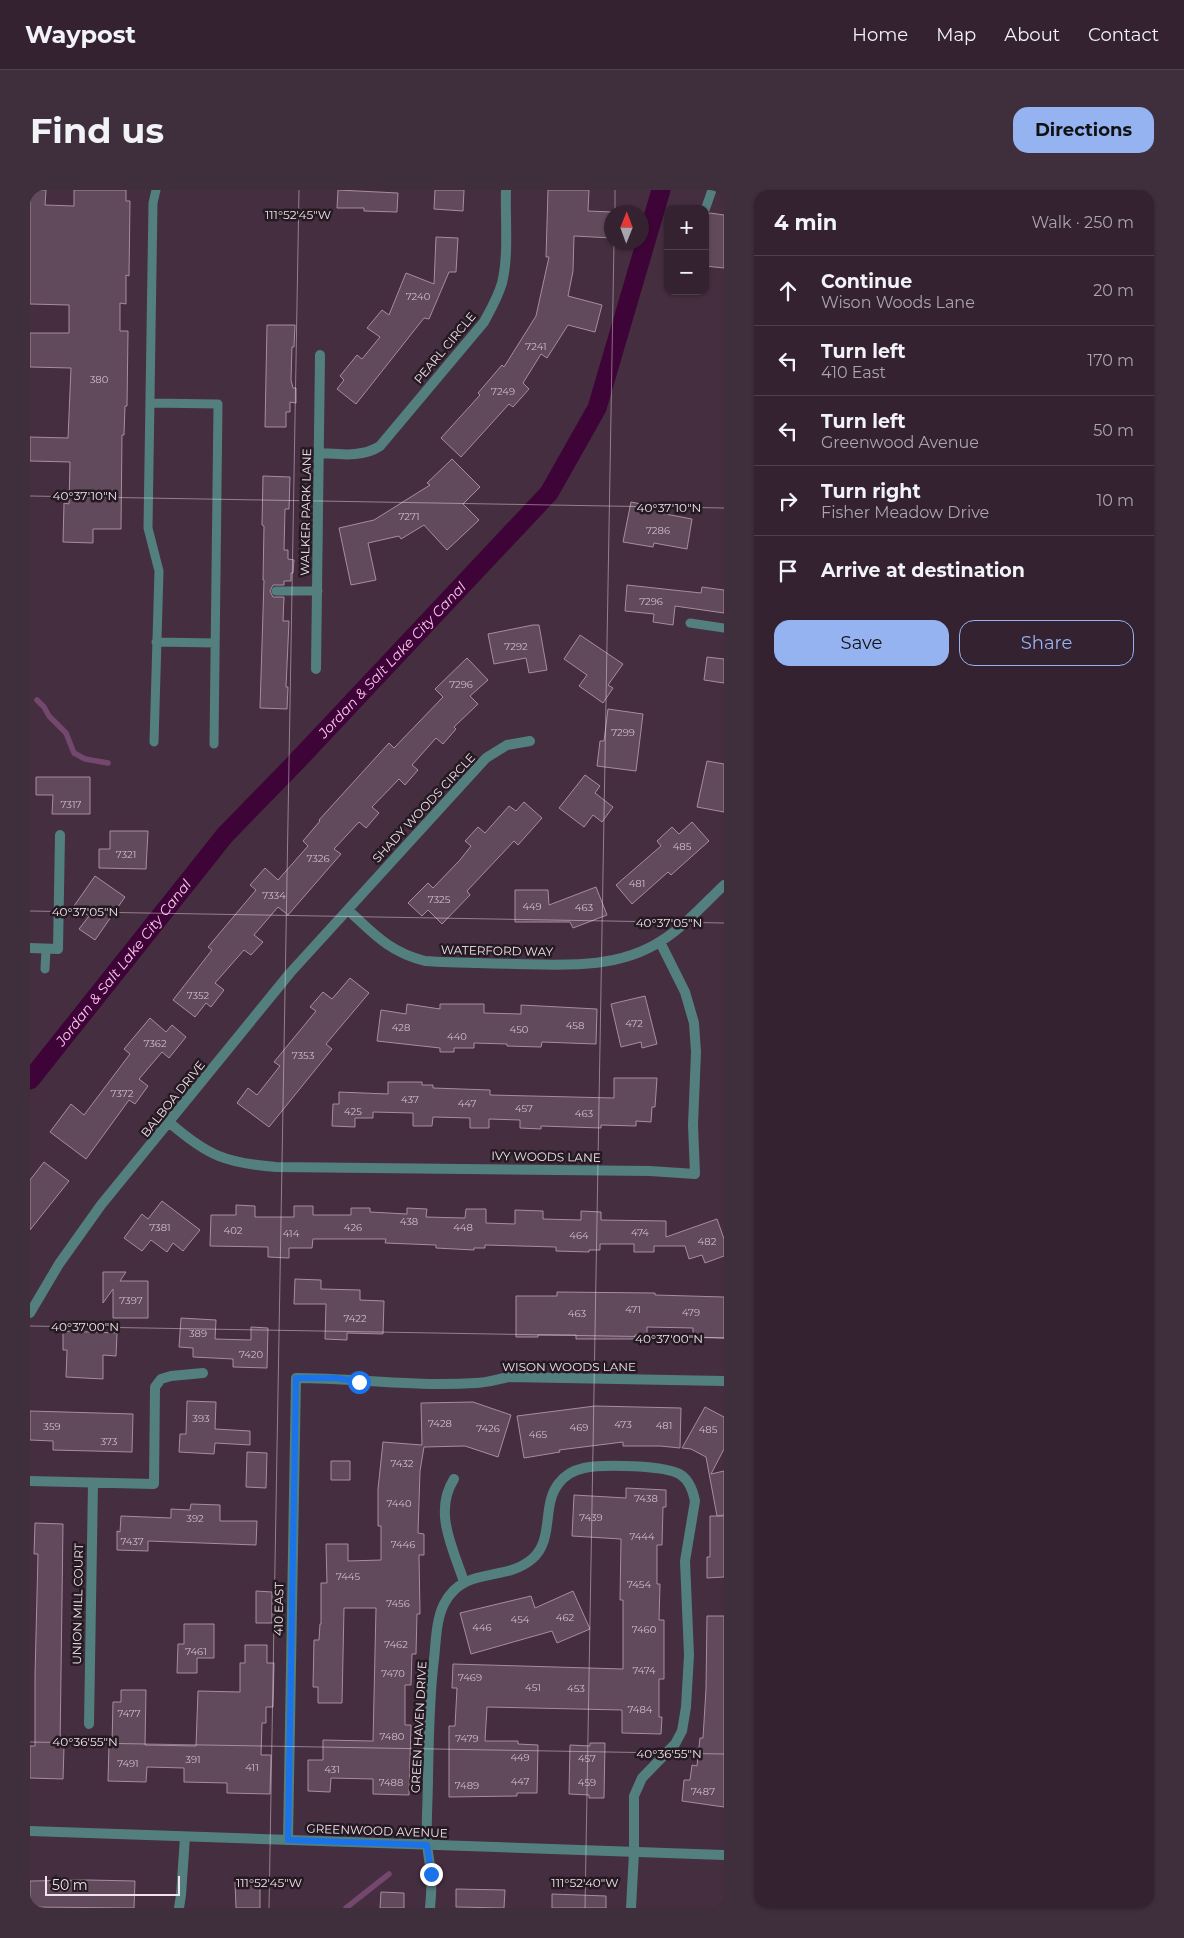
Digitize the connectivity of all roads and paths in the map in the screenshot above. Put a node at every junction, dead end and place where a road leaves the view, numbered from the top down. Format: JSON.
{"nodes":[{"id":1,"x":156,"y":190,"type":"edge"},
{"id":2,"x":506,"y":190,"type":"edge"},
{"id":3,"x":712,"y":190,"type":"edge"},
{"id":4,"x":707,"y":205,"type":"edge"},
{"id":5,"x":320,"y":355,"type":"dead end"},
{"id":6,"x":150,"y":403,"type":"junction"},
{"id":7,"x":319,"y":453,"type":"junction"},
{"id":8,"x":276,"y":591,"type":"dead end"},
{"id":9,"x":318,"y":591,"type":"junction"},
{"id":10,"x":690,"y":623,"type":"dead end"},
{"id":11,"x":724,"y":628,"type":"edge"},
{"id":12,"x":156,"y":642,"type":"junction"},
{"id":13,"x":215,"y":643,"type":"junction"},
{"id":14,"x":316,"y":669,"type":"dead end"},
{"id":15,"x":530,"y":741,"type":"dead end"},
{"id":16,"x":154,"y":742,"type":"dead end"},
{"id":17,"x":214,"y":744,"type":"dead end"},
{"id":18,"x":60,"y":835,"type":"dead end"},
{"id":19,"x":724,"y":885,"type":"edge"},
{"id":20,"x":348,"y":910,"type":"junction"},
{"id":21,"x":660,"y":942,"type":"junction"},
{"id":22,"x":30,"y":948,"type":"edge"},
{"id":23,"x":46,"y":948,"type":"junction"},
{"id":24,"x":45,"y":969,"type":"dead end"},
{"id":25,"x":170,"y":1123,"type":"junction"},
{"id":26,"x":30,"y":1312,"type":"edge"},
{"id":27,"x":203,"y":1373,"type":"dead end"},
{"id":28,"x":296,"y":1378,"type":"joint"},
{"id":29,"x":724,"y":1381,"type":"edge"},
{"id":30,"x":454,"y":1479,"type":"dead end"},
{"id":31,"x":30,"y":1481,"type":"edge"},
{"id":32,"x":93,"y":1483,"type":"junction"},
{"id":33,"x":464,"y":1582,"type":"junction"},
{"id":34,"x":89,"y":1724,"type":"dead end"},
{"id":35,"x":30,"y":1831,"type":"edge"},
{"id":36,"x":184,"y":1837,"type":"junction"},
{"id":37,"x":288,"y":1840,"type":"junction"},
{"id":38,"x":427,"y":1845,"type":"junction"},
{"id":39,"x":634,"y":1852,"type":"junction"},
{"id":40,"x":724,"y":1855,"type":"edge"},
{"id":41,"x":179,"y":1908,"type":"edge"},
{"id":42,"x":430,"y":1908,"type":"edge"},
{"id":43,"x":630,"y":1908,"type":"edge"}],
"edges":[{"from":1,"to":6,"type":"lane"},
{"from":2,"to":7,"type":"street","name":"PEARL CIRCLE"},
{"from":3,"to":4,"type":"lane"},
{"from":5,"to":7,"type":"street","name":"WALKER PARK LANE"},
{"from":6,"to":12,"type":"lane"},
{"from":6,"to":13,"type":"lane"},
{"from":7,"to":9,"type":"street","name":"WALKER PARK LANE"},
{"from":8,"to":9,"type":"lane"},
{"from":9,"to":14,"type":"street","name":"WALKER PARK LANE"},
{"from":10,"to":11,"type":"lane"},
{"from":12,"to":13,"type":"lane"},
{"from":12,"to":16,"type":"lane"},
{"from":13,"to":17,"type":"lane"},
{"from":15,"to":20,"type":"street","name":"SHADY WOODS CIRCLE"},
{"from":18,"to":23,"type":"street"},
{"from":19,"to":21,"type":"street","name":"WATERFORD WAY"},
{"from":20,"to":21,"type":"street","name":"WATERFORD WAY"},
{"from":20,"to":25,"type":"street","name":"BALBOA DRIVE"},
{"from":21,"to":25,"type":"street","name":"IVY WOODS LANE"},
{"from":22,"to":23,"type":"street"},
{"from":23,"to":24,"type":"lane"},
{"from":25,"to":26,"type":"street","name":"BALBOA DRIVE"},
{"from":27,"to":32,"type":"street"},
{"from":28,"to":29,"type":"street","name":"WISON WOODS LANE"},
{"from":28,"to":37,"type":"street","name":"410 EAST"},
{"from":30,"to":33,"type":"street"},
{"from":31,"to":32,"type":"street"},
{"from":32,"to":34,"type":"street","name":"UNION MILL COURT"},
{"from":33,"to":38,"type":"street","name":"GREEN HAVEN DRIVE"},
{"from":33,"to":39,"type":"street","name":"GREEN HAVEN DRIVE"},
{"from":35,"to":36,"type":"street","name":"GREENWOOD AVENUE"},
{"from":36,"to":37,"type":"street","name":"GREENWOOD AVENUE"},
{"from":36,"to":41,"type":"street"},
{"from":37,"to":38,"type":"street","name":"GREENWOOD AVENUE"},
{"from":38,"to":39,"type":"street","name":"GREENWOOD AVENUE"},
{"from":38,"to":42,"type":"street","name":"GREEN HAVEN DRIVE"},
{"from":39,"to":40,"type":"street","name":"GREENWOOD AVENUE"},
{"from":39,"to":43,"type":"street"}]}
